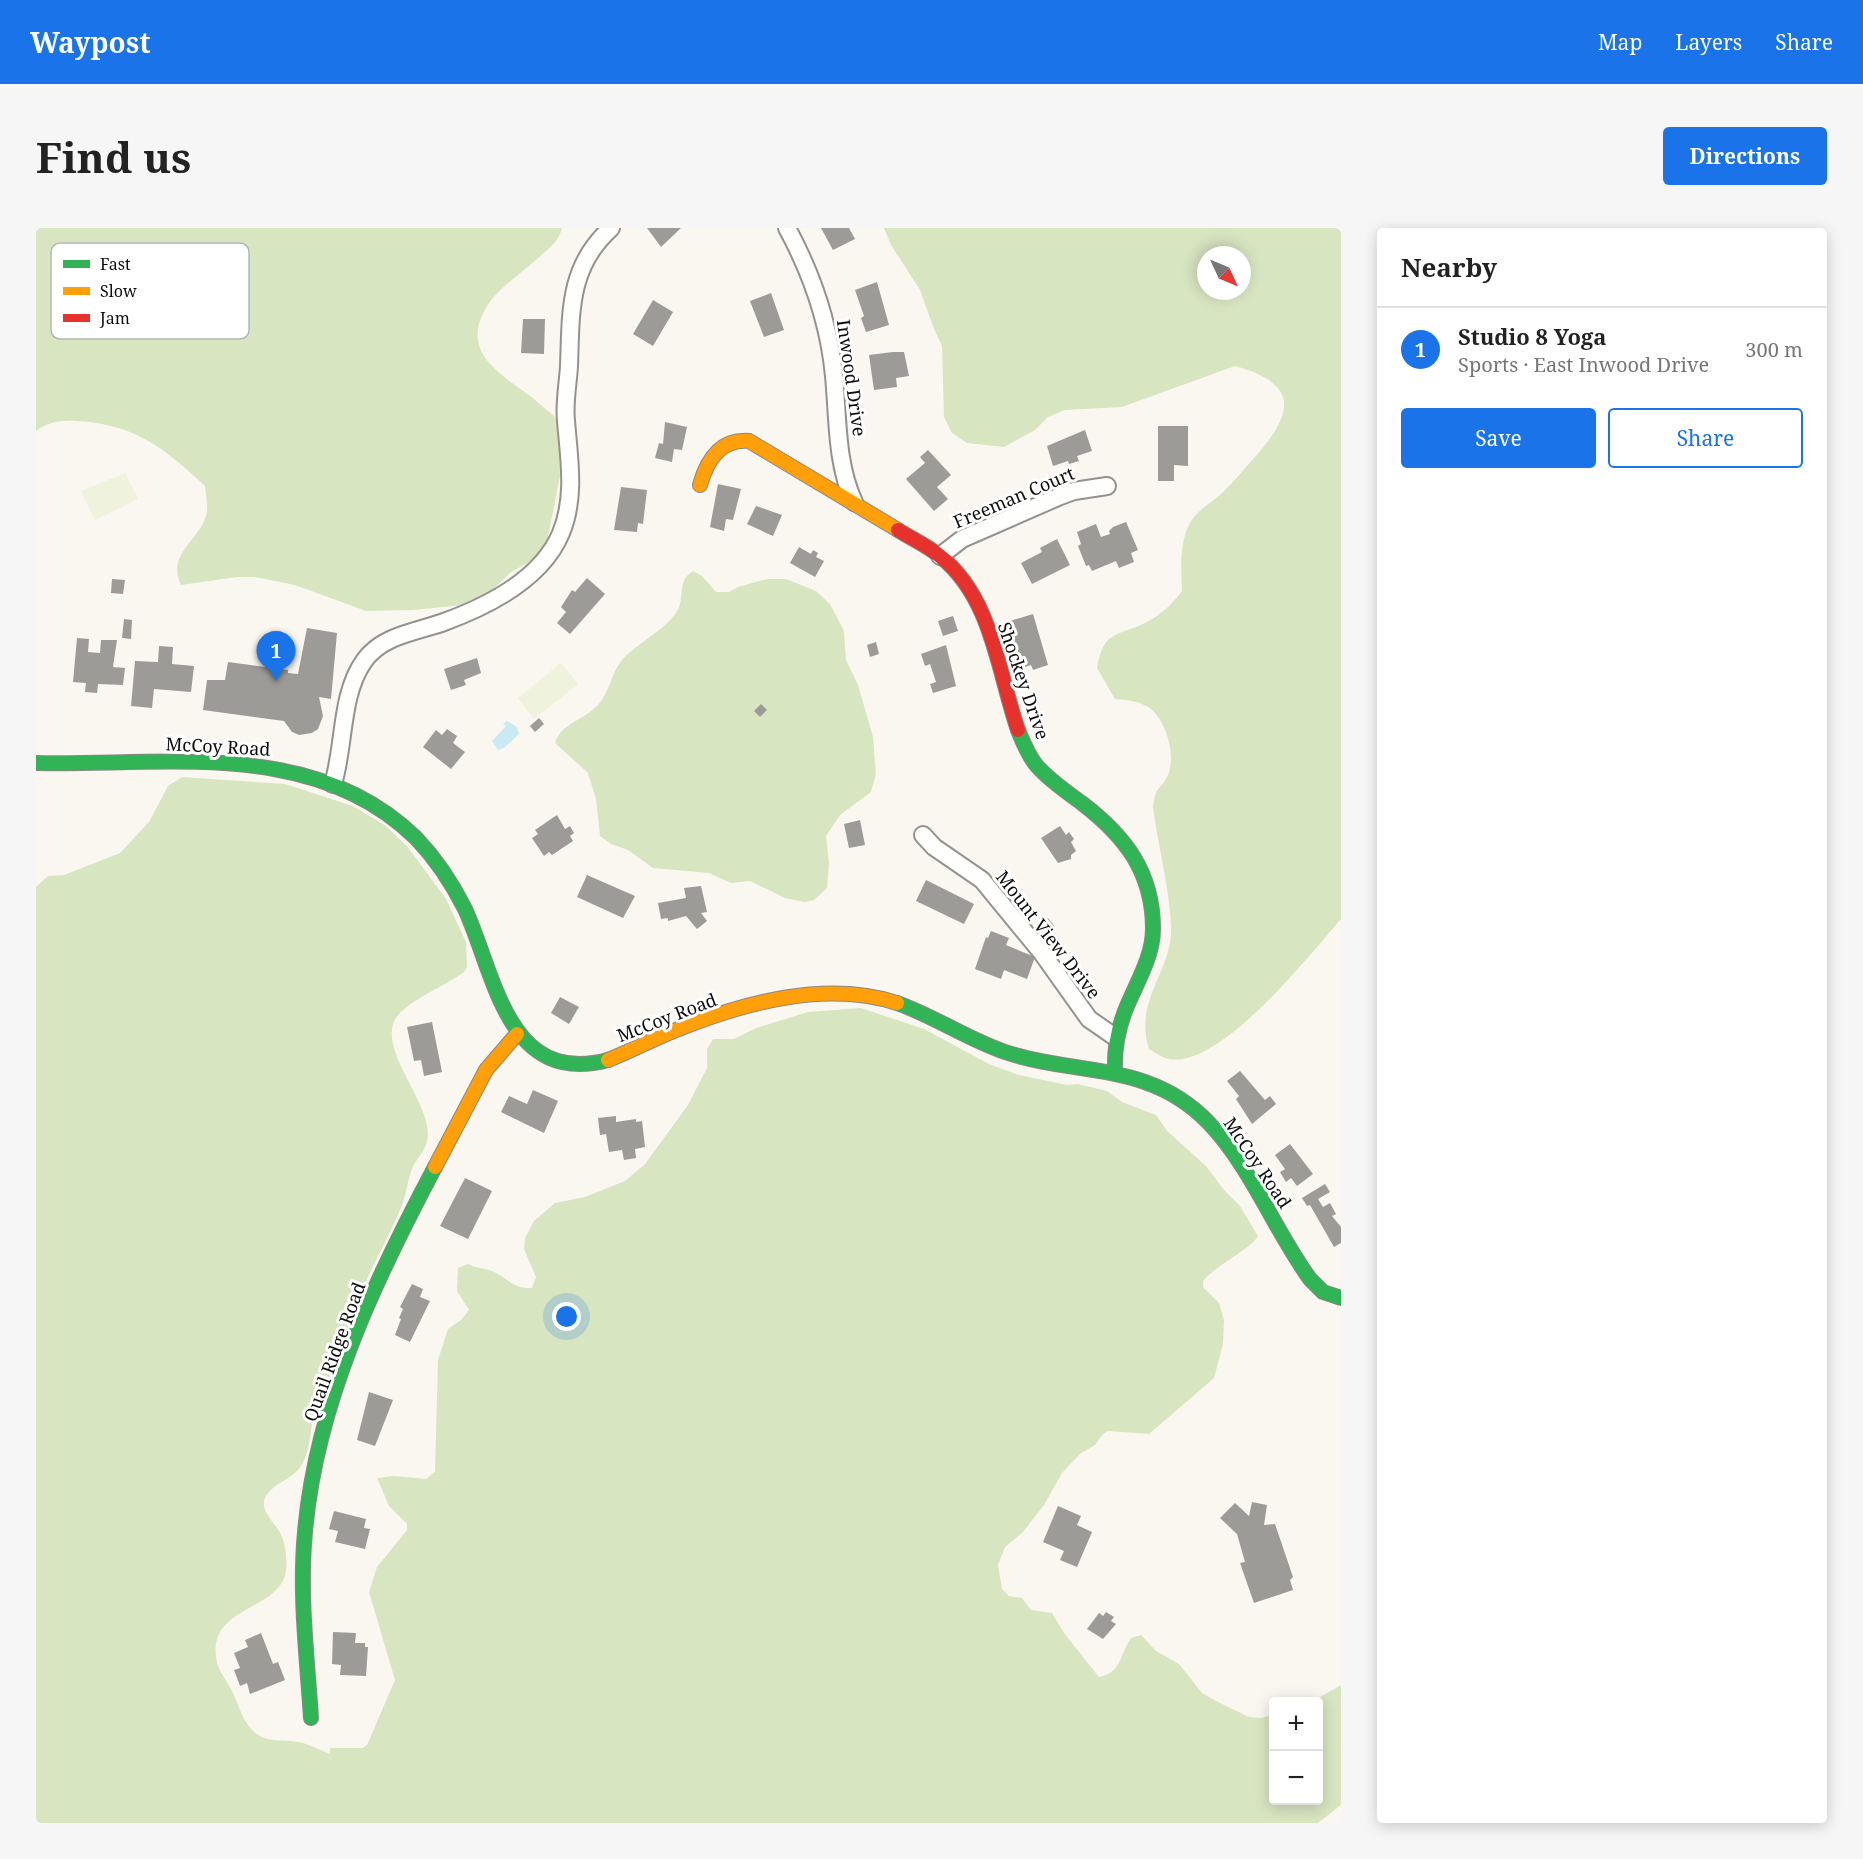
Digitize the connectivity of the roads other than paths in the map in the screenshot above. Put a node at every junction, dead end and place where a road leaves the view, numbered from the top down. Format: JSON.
{"nodes":[{"id":1,"x":611,"y":228,"type":"edge"},
{"id":2,"x":787,"y":228,"type":"edge"},
{"id":3,"x":700,"y":485,"type":"dead end"},
{"id":4,"x":1107,"y":486,"type":"dead end"},
{"id":5,"x":854,"y":502,"type":"junction"},
{"id":6,"x":940,"y":556,"type":"junction"},
{"id":7,"x":36,"y":763,"type":"edge"},
{"id":8,"x":333,"y":784,"type":"junction"},
{"id":9,"x":923,"y":835,"type":"dead end"},
{"id":10,"x":517,"y":1034,"type":"junction"},
{"id":11,"x":1114,"y":1037,"type":"junction"},
{"id":12,"x":1116,"y":1073,"type":"junction"},
{"id":13,"x":1341,"y":1298,"type":"edge"},
{"id":14,"x":311,"y":1718,"type":"dead end"}],
"edges":[{"from":1,"to":8,"type":"street"},
{"from":2,"to":5,"type":"street","name":"Inwood Drive"},
{"from":3,"to":5,"type":"street","name":"Shockey Drive"},
{"from":4,"to":6,"type":"street","name":"Freeman Court"},
{"from":5,"to":6,"type":"street","name":"Shockey Drive"},
{"from":6,"to":11,"type":"street","name":"Shockey Drive"},
{"from":7,"to":8,"type":"street","name":"McCoy Road"},
{"from":8,"to":10,"type":"street","name":"McCoy Road"},
{"from":9,"to":11,"type":"street","name":"Mount View Drive"},
{"from":10,"to":12,"type":"street","name":"McCoy Road"},
{"from":10,"to":14,"type":"street","name":"Quail Ridge Road"},
{"from":11,"to":12,"type":"street","name":"Shockey Drive"},
{"from":12,"to":13,"type":"street","name":"McCoy Road"}]}
